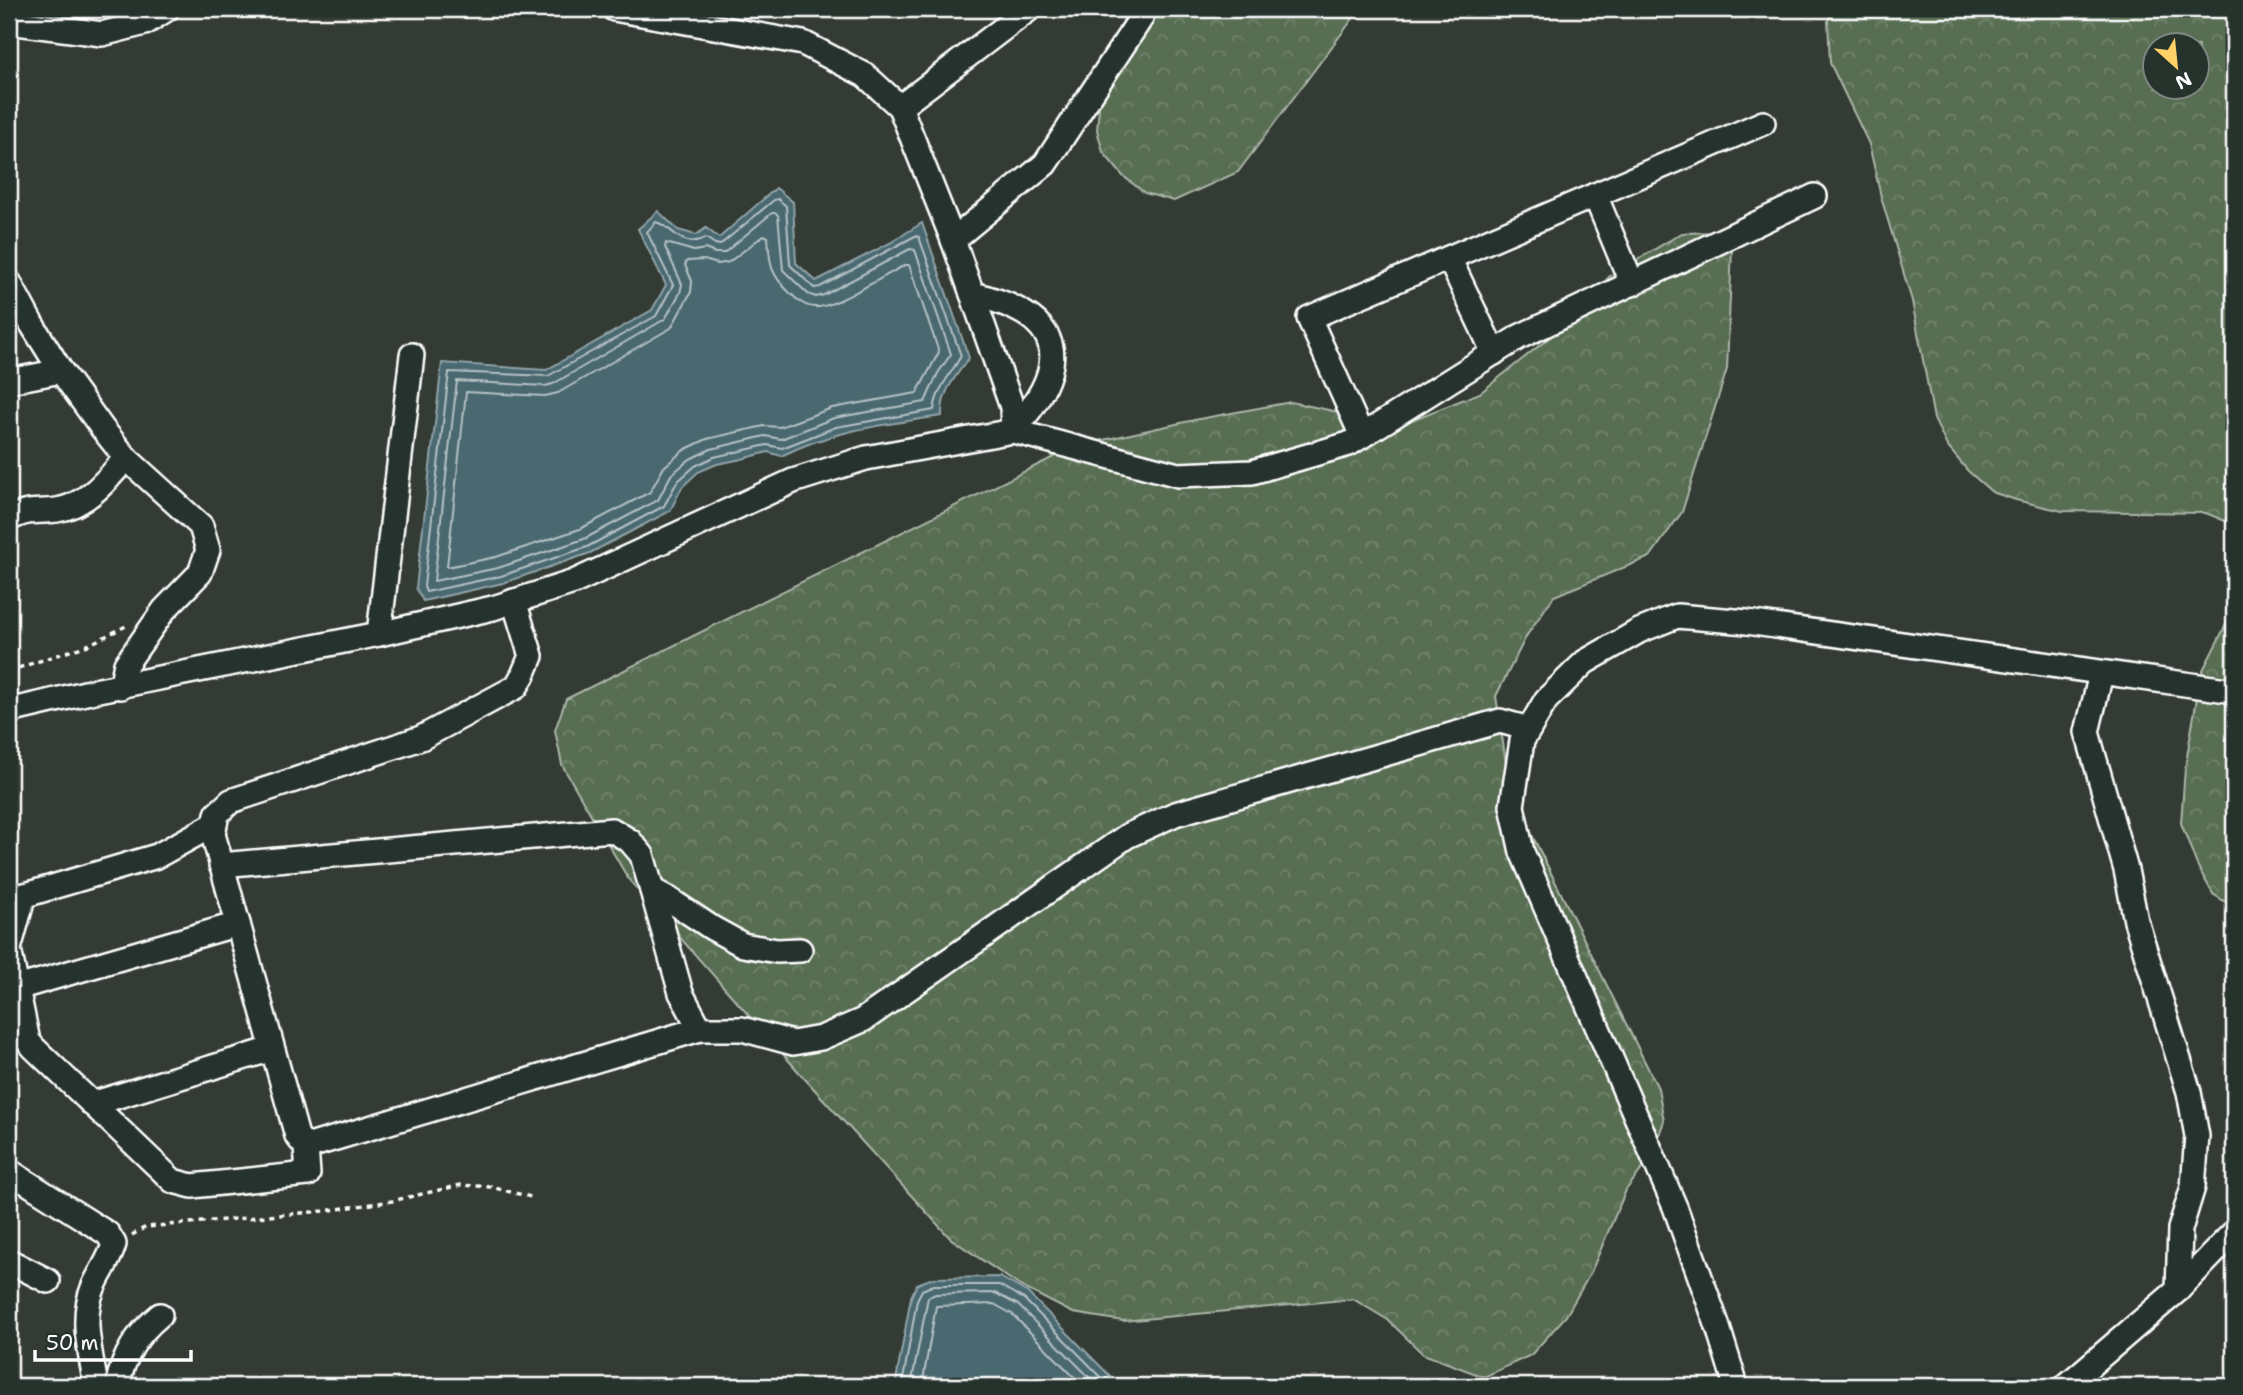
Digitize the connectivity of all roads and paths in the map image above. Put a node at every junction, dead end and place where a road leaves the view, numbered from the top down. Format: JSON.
{"nodes":[{"id":1,"x":167,"y":9,"type":"edge"},
{"id":2,"x":614,"y":9,"type":"edge"},
{"id":3,"x":1029,"y":9,"type":"edge"},
{"id":4,"x":1142,"y":9,"type":"edge"},
{"id":5,"x":9,"y":22,"type":"edge"},
{"id":6,"x":900,"y":107,"type":"junction"},
{"id":7,"x":1763,"y":123,"type":"dead end"},
{"id":8,"x":1595,"y":195,"type":"junction"},
{"id":9,"x":1815,"y":196,"type":"dead end"},
{"id":10,"x":953,"y":240,"type":"junction"},
{"id":11,"x":1449,"y":258,"type":"junction"},
{"id":12,"x":9,"y":282,"type":"edge"},
{"id":13,"x":1632,"y":284,"type":"junction"},
{"id":14,"x":972,"y":293,"type":"junction"},
{"id":15,"x":1494,"y":353,"type":"junction"},
{"id":16,"x":412,"y":355,"type":"dead end"},
{"id":17,"x":61,"y":371,"type":"junction"},
{"id":18,"x":9,"y":381,"type":"edge"},
{"id":19,"x":1013,"y":431,"type":"junction"},
{"id":20,"x":1362,"y":436,"type":"junction"},
{"id":21,"x":126,"y":458,"type":"junction"},
{"id":22,"x":9,"y":519,"type":"edge"},
{"id":23,"x":514,"y":601,"type":"junction"},
{"id":24,"x":133,"y":621,"type":"dead end"},
{"id":25,"x":379,"y":634,"type":"junction"},
{"id":26,"x":9,"y":671,"type":"edge"},
{"id":27,"x":2101,"y":674,"type":"junction"},
{"id":28,"x":121,"y":687,"type":"junction"},
{"id":29,"x":2234,"y":691,"type":"edge"},
{"id":30,"x":9,"y":711,"type":"edge"},
{"id":31,"x":1529,"y":729,"type":"junction"},
{"id":32,"x":215,"y":824,"type":"junction"},
{"id":33,"x":221,"y":865,"type":"junction"},
{"id":34,"x":652,"y":890,"type":"junction"},
{"id":35,"x":16,"y":898,"type":"edge"},
{"id":36,"x":238,"y":924,"type":"junction"},
{"id":37,"x":800,"y":950,"type":"dead end"},
{"id":38,"x":18,"y":988,"type":"junction"},
{"id":39,"x":700,"y":1029,"type":"junction"},
{"id":40,"x":272,"y":1049,"type":"junction"},
{"id":41,"x":92,"y":1104,"type":"junction"},
{"id":42,"x":306,"y":1147,"type":"junction"},
{"id":43,"x":9,"y":1171,"type":"edge"},
{"id":44,"x":531,"y":1197,"type":"dead end"},
{"id":45,"x":2234,"y":1232,"type":"edge"},
{"id":46,"x":114,"y":1244,"type":"junction"},
{"id":47,"x":9,"y":1261,"type":"edge"},
{"id":48,"x":48,"y":1281,"type":"dead end"},
{"id":49,"x":2179,"y":1290,"type":"junction"},
{"id":50,"x":160,"y":1314,"type":"dead end"},
{"id":51,"x":96,"y":1386,"type":"edge"},
{"id":52,"x":117,"y":1386,"type":"edge"},
{"id":53,"x":1736,"y":1386,"type":"edge"},
{"id":54,"x":2066,"y":1386,"type":"edge"}],
"edges":[{"from":1,"to":5,"type":"street"},
{"from":2,"to":6,"type":"street"},
{"from":3,"to":6,"type":"street"},
{"from":4,"to":10,"type":"street"},
{"from":6,"to":10,"type":"street"},
{"from":7,"to":8,"type":"street"},
{"from":8,"to":11,"type":"street"},
{"from":8,"to":13,"type":"street"},
{"from":9,"to":13,"type":"street"},
{"from":10,"to":14,"type":"street"},
{"from":11,"to":15,"type":"street"},
{"from":11,"to":20,"type":"street"},
{"from":12,"to":17,"type":"street"},
{"from":13,"to":15,"type":"street"},
{"from":14,"to":19,"type":"street"},
{"from":14,"to":19,"type":"street"},
{"from":15,"to":20,"type":"street"},
{"from":16,"to":25,"type":"street"},
{"from":17,"to":18,"type":"street"},
{"from":17,"to":21,"type":"street"},
{"from":19,"to":20,"type":"street"},
{"from":19,"to":23,"type":"street"},
{"from":21,"to":22,"type":"street"},
{"from":21,"to":28,"type":"street"},
{"from":23,"to":25,"type":"street"},
{"from":23,"to":32,"type":"street"},
{"from":24,"to":26,"type":"path"},
{"from":25,"to":28,"type":"street"},
{"from":27,"to":29,"type":"street"},
{"from":27,"to":31,"type":"street"},
{"from":27,"to":49,"type":"street"},
{"from":28,"to":30,"type":"street"},
{"from":31,"to":39,"type":"street"},
{"from":31,"to":53,"type":"street"},
{"from":32,"to":33,"type":"street"},
{"from":32,"to":35,"type":"street"},
{"from":33,"to":34,"type":"street"},
{"from":33,"to":36,"type":"street"},
{"from":34,"to":37,"type":"street"},
{"from":34,"to":39,"type":"street"},
{"from":35,"to":38,"type":"street"},
{"from":36,"to":38,"type":"street"},
{"from":36,"to":40,"type":"street"},
{"from":38,"to":41,"type":"street"},
{"from":39,"to":42,"type":"street"},
{"from":40,"to":41,"type":"street"},
{"from":40,"to":42,"type":"street"},
{"from":41,"to":42,"type":"street"},
{"from":43,"to":46,"type":"street"},
{"from":44,"to":46,"type":"path"},
{"from":45,"to":49,"type":"street"},
{"from":46,"to":51,"type":"street"},
{"from":47,"to":48,"type":"street"},
{"from":49,"to":54,"type":"street"},
{"from":50,"to":52,"type":"street"}]}
